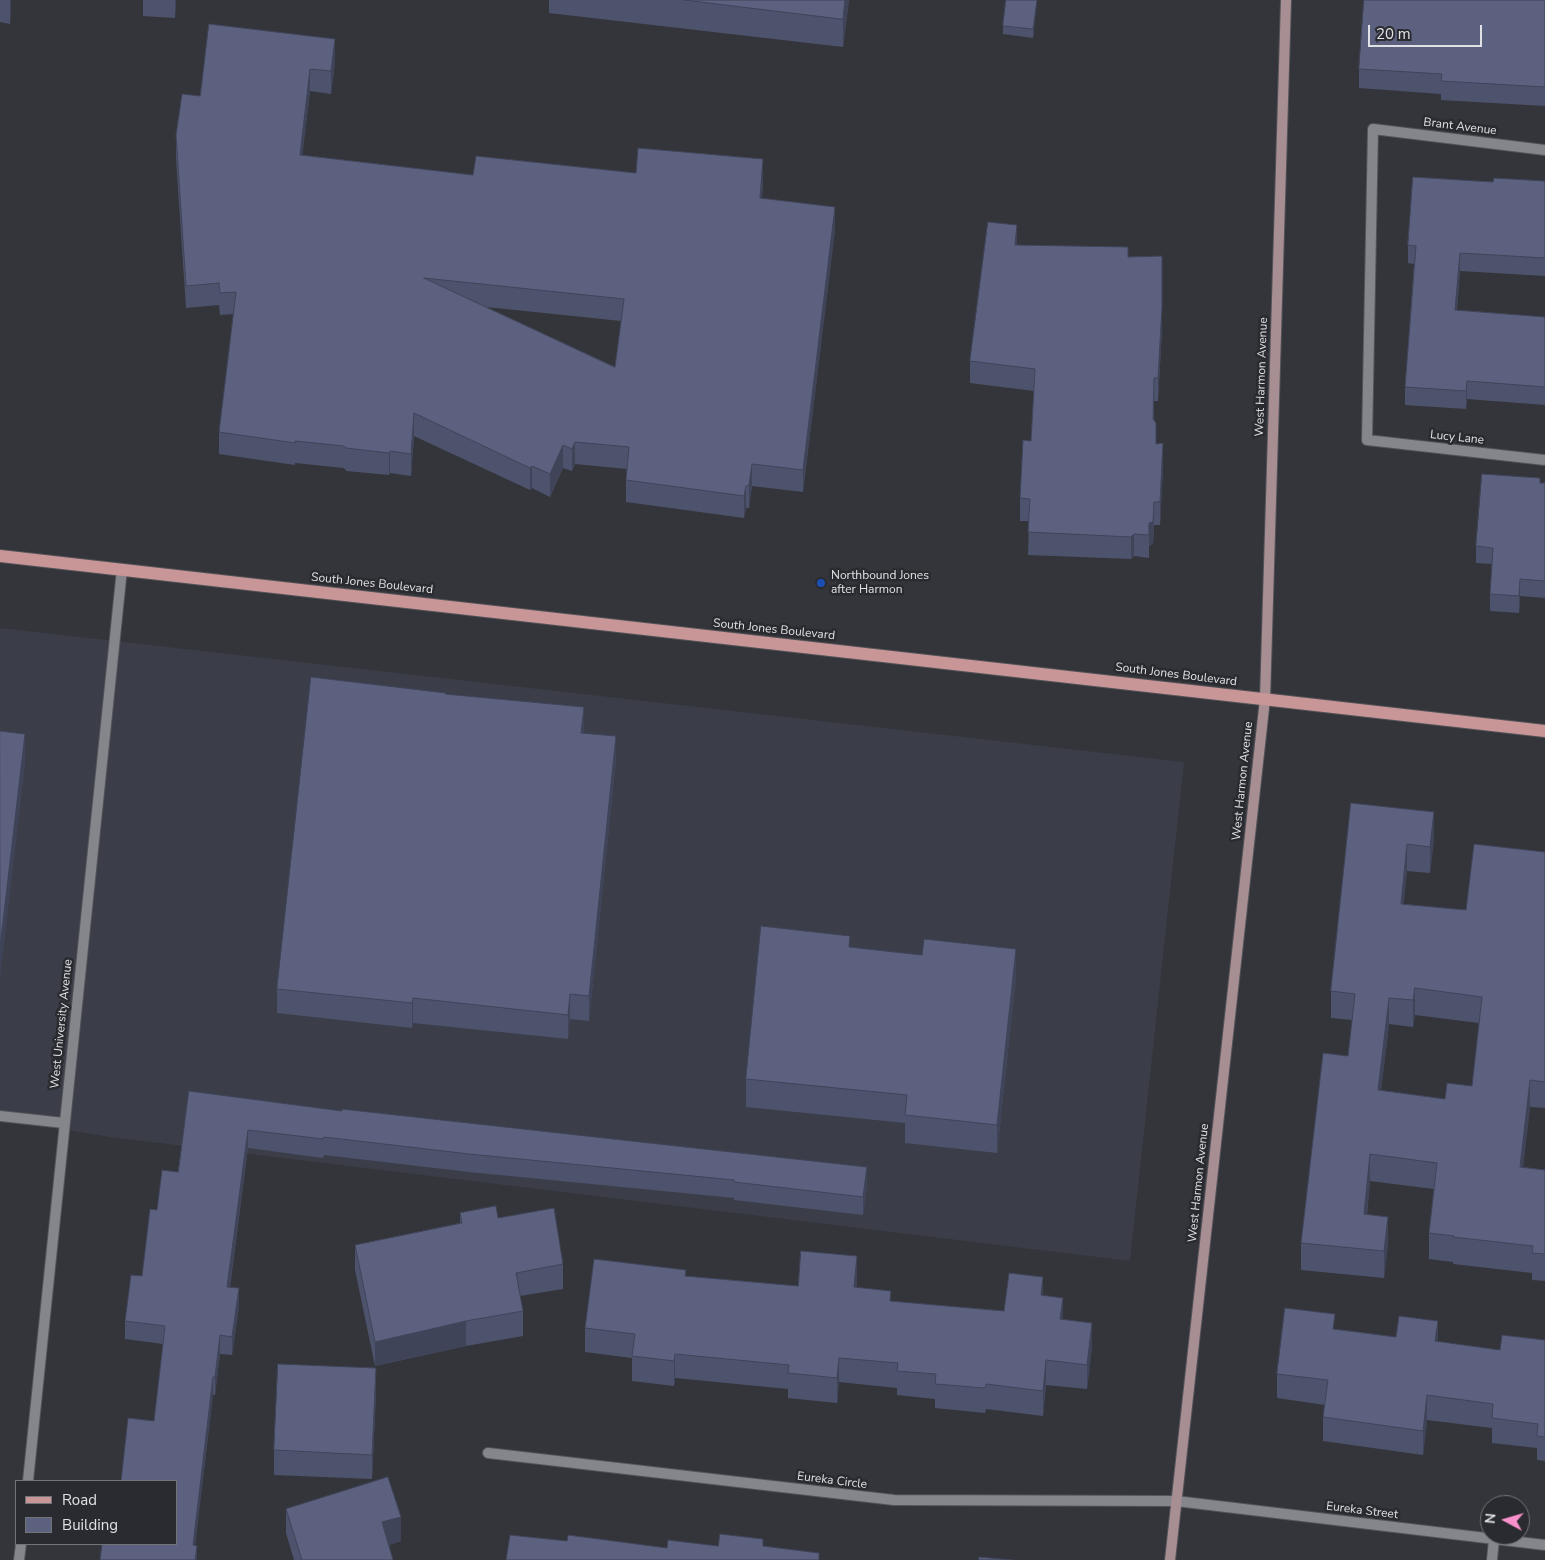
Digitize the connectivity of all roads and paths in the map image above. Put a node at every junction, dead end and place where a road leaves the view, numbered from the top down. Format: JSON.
{"nodes":[{"id":1,"x":1286,"y":0,"type":"edge"},
{"id":2,"x":1545,"y":150,"type":"edge"},
{"id":3,"x":1367,"y":440,"type":"joint"},
{"id":4,"x":1545,"y":460,"type":"edge"},
{"id":5,"x":0,"y":556,"type":"edge"},
{"id":6,"x":122,"y":569,"type":"junction"},
{"id":7,"x":1265,"y":699,"type":"junction"},
{"id":8,"x":1545,"y":731,"type":"edge"},
{"id":9,"x":0,"y":1116,"type":"edge"},
{"id":10,"x":64,"y":1123,"type":"junction"},
{"id":11,"x":488,"y":1453,"type":"dead end"},
{"id":12,"x":28,"y":1480,"type":"edge"},
{"id":13,"x":1176,"y":1501,"type":"junction"},
{"id":14,"x":1480,"y":1537,"type":"edge"},
{"id":15,"x":1530,"y":1543,"type":"edge"},
{"id":16,"x":21,"y":1545,"type":"edge"},
{"id":17,"x":1493,"y":1545,"type":"edge"},
{"id":18,"x":1545,"y":1545,"type":"edge"},
{"id":19,"x":19,"y":1560,"type":"edge"},
{"id":20,"x":1170,"y":1560,"type":"edge"},
{"id":21,"x":1492,"y":1560,"type":"edge"}],
"edges":[{"from":1,"to":7,"type":"main road","name":"West Harmon Avenue"},
{"from":2,"to":3,"type":"street","name":"Brant Avenue"},
{"from":3,"to":4,"type":"street","name":"Lucy Lane"},
{"from":5,"to":6,"type":"main road","name":"South Jones Boulevard"},
{"from":6,"to":7,"type":"main road","name":"South Jones Boulevard"},
{"from":6,"to":10,"type":"street","name":"West University Avenue"},
{"from":7,"to":8,"type":"main road","name":"South Jones Boulevard"},
{"from":7,"to":13,"type":"main road","name":"West Harmon Avenue"},
{"from":9,"to":10,"type":"street"},
{"from":10,"to":12,"type":"street","name":"West University Avenue"},
{"from":11,"to":13,"type":"street","name":"Eureka Circle"},
{"from":13,"to":14,"type":"street","name":"Eureka Street"},
{"from":13,"to":20,"type":"main road","name":"West Harmon Avenue"},
{"from":15,"to":18,"type":"street","name":"Eureka Street"},
{"from":16,"to":19,"type":"street"},
{"from":17,"to":21,"type":"street"}]}
